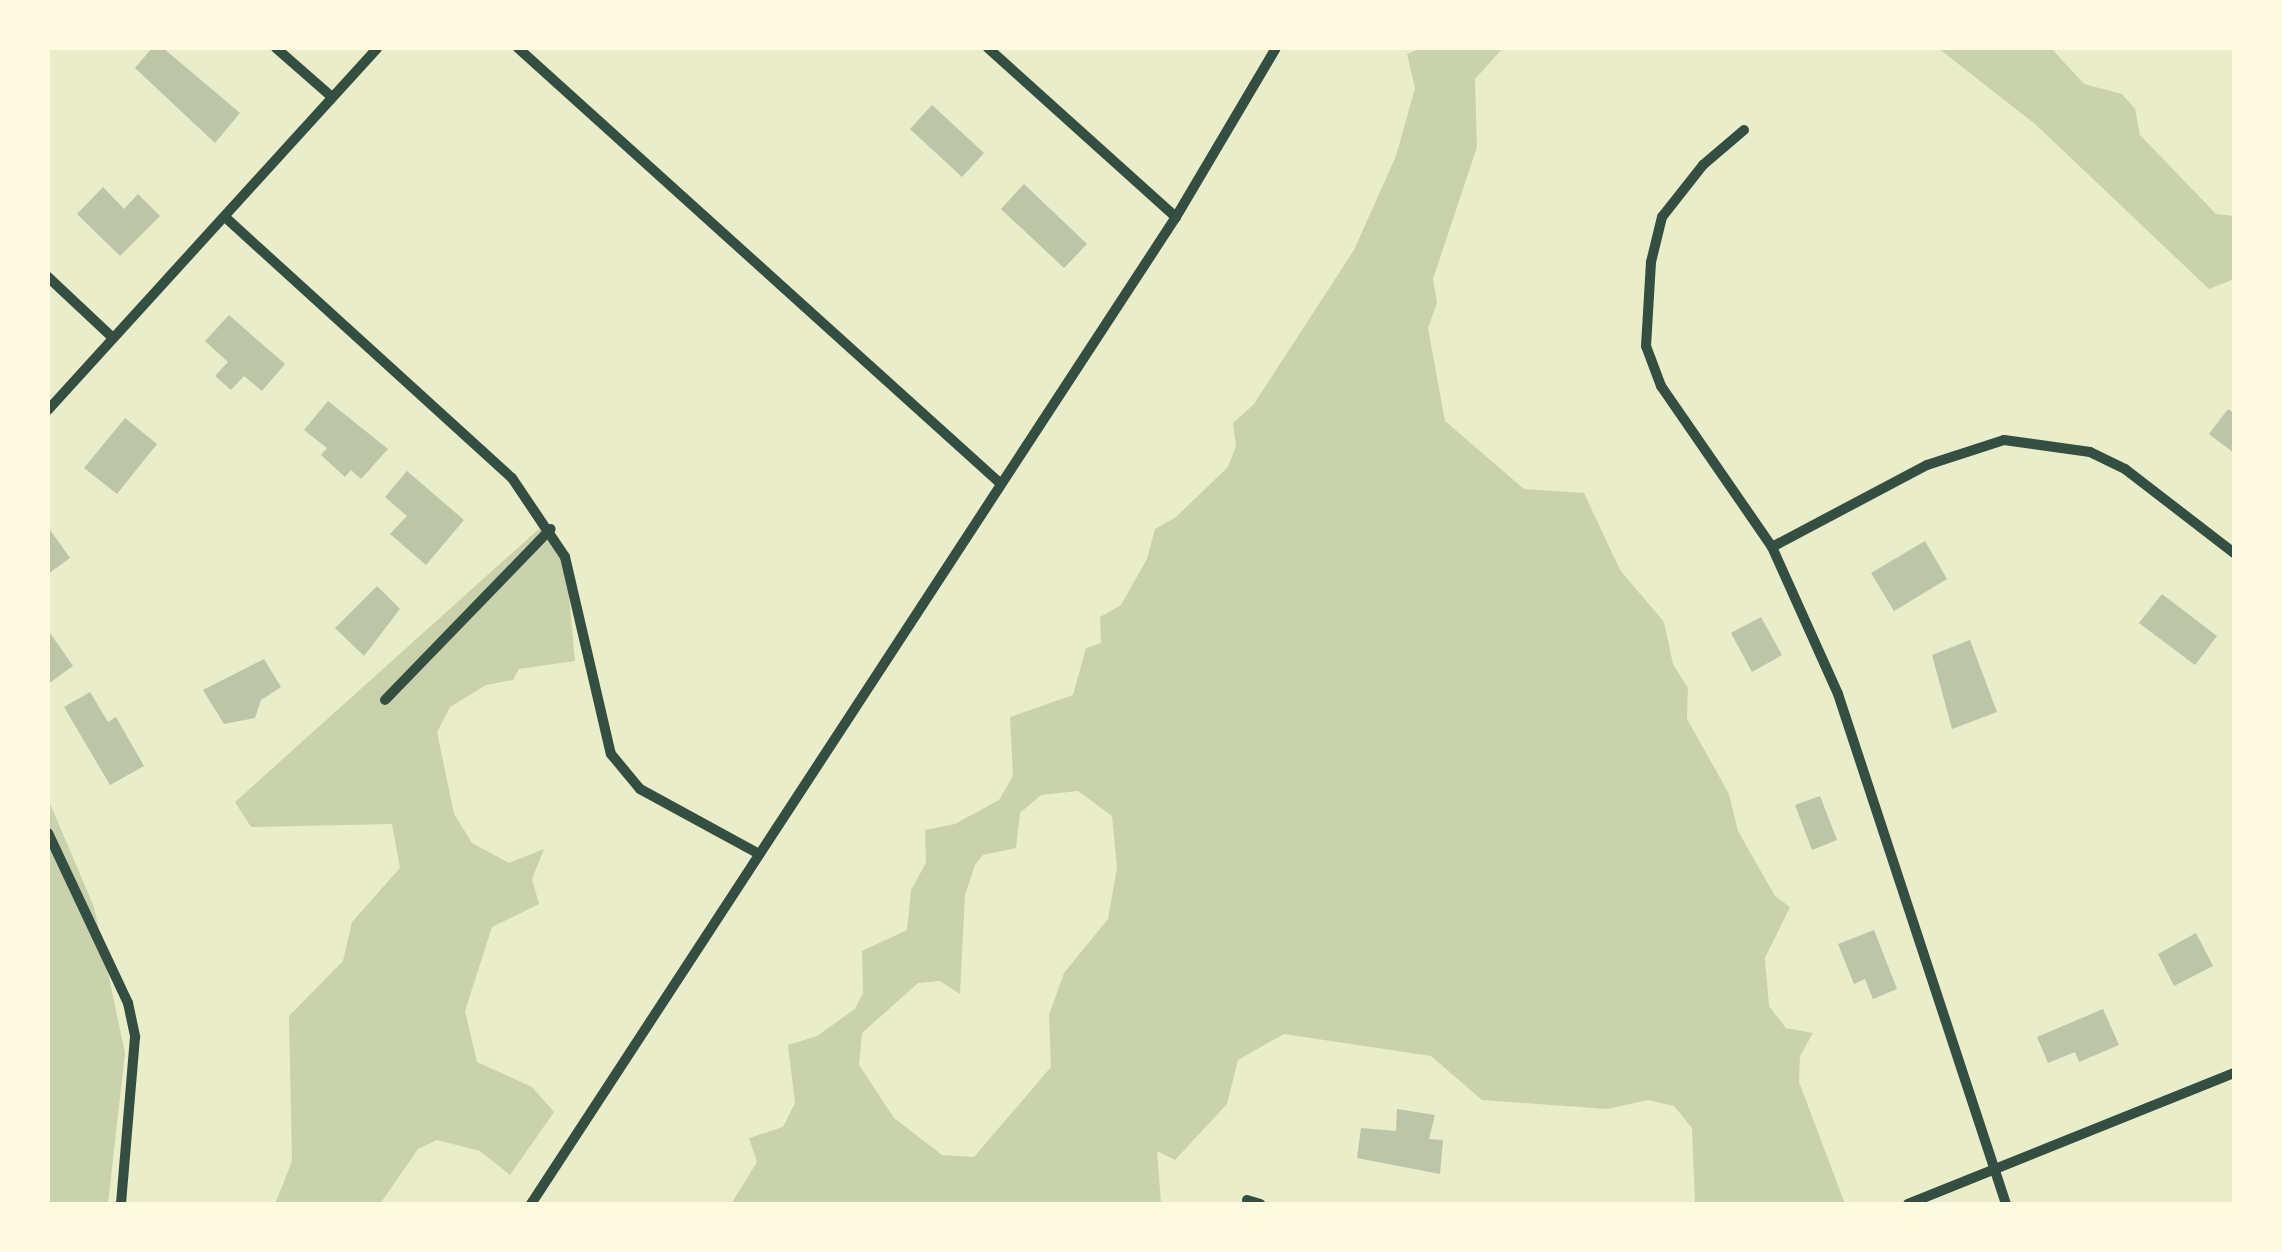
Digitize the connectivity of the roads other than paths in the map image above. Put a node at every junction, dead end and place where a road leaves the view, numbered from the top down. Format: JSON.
{"nodes":[{"id":1,"x":276,"y":48,"type":"edge"},
{"id":2,"x":377,"y":48,"type":"edge"},
{"id":3,"x":518,"y":48,"type":"edge"},
{"id":4,"x":988,"y":48,"type":"edge"},
{"id":5,"x":1276,"y":48,"type":"edge"},
{"id":6,"x":332,"y":97,"type":"junction"},
{"id":7,"x":1744,"y":130,"type":"dead end"},
{"id":8,"x":1176,"y":216,"type":"junction"},
{"id":9,"x":225,"y":218,"type":"junction"},
{"id":10,"x":48,"y":277,"type":"edge"},
{"id":11,"x":113,"y":338,"type":"junction"},
{"id":12,"x":48,"y":410,"type":"edge"},
{"id":13,"x":1000,"y":483,"type":"junction"},
{"id":14,"x":550,"y":529,"type":"junction"},
{"id":15,"x":1772,"y":547,"type":"junction"},
{"id":16,"x":2234,"y":553,"type":"edge"},
{"id":17,"x":386,"y":700,"type":"dead end"},
{"id":18,"x":48,"y":833,"type":"edge"},
{"id":19,"x":759,"y":854,"type":"junction"},
{"id":20,"x":2234,"y":1074,"type":"edge"},
{"id":21,"x":1995,"y":1170,"type":"junction"},
{"id":22,"x":1246,"y":1200,"type":"dead end"},
{"id":23,"x":121,"y":1204,"type":"edge"},
{"id":24,"x":531,"y":1204,"type":"edge"},
{"id":25,"x":1260,"y":1204,"type":"edge"},
{"id":26,"x":1908,"y":1204,"type":"edge"},
{"id":27,"x":2006,"y":1204,"type":"edge"}],
"edges":[{"from":1,"to":6,"type":"street"},
{"from":2,"to":6,"type":"street"},
{"from":3,"to":13,"type":"street"},
{"from":4,"to":8,"type":"street"},
{"from":5,"to":8,"type":"street"},
{"from":6,"to":9,"type":"street"},
{"from":7,"to":15,"type":"street"},
{"from":8,"to":13,"type":"street"},
{"from":9,"to":11,"type":"street"},
{"from":9,"to":14,"type":"street"},
{"from":10,"to":11,"type":"street"},
{"from":11,"to":12,"type":"street"},
{"from":13,"to":19,"type":"street"},
{"from":14,"to":17,"type":"street"},
{"from":14,"to":19,"type":"street"},
{"from":15,"to":16,"type":"street"},
{"from":15,"to":21,"type":"street"},
{"from":18,"to":23,"type":"street"},
{"from":19,"to":24,"type":"street"},
{"from":20,"to":21,"type":"street"},
{"from":21,"to":26,"type":"street"},
{"from":21,"to":27,"type":"street"},
{"from":22,"to":25,"type":"street"}]}
